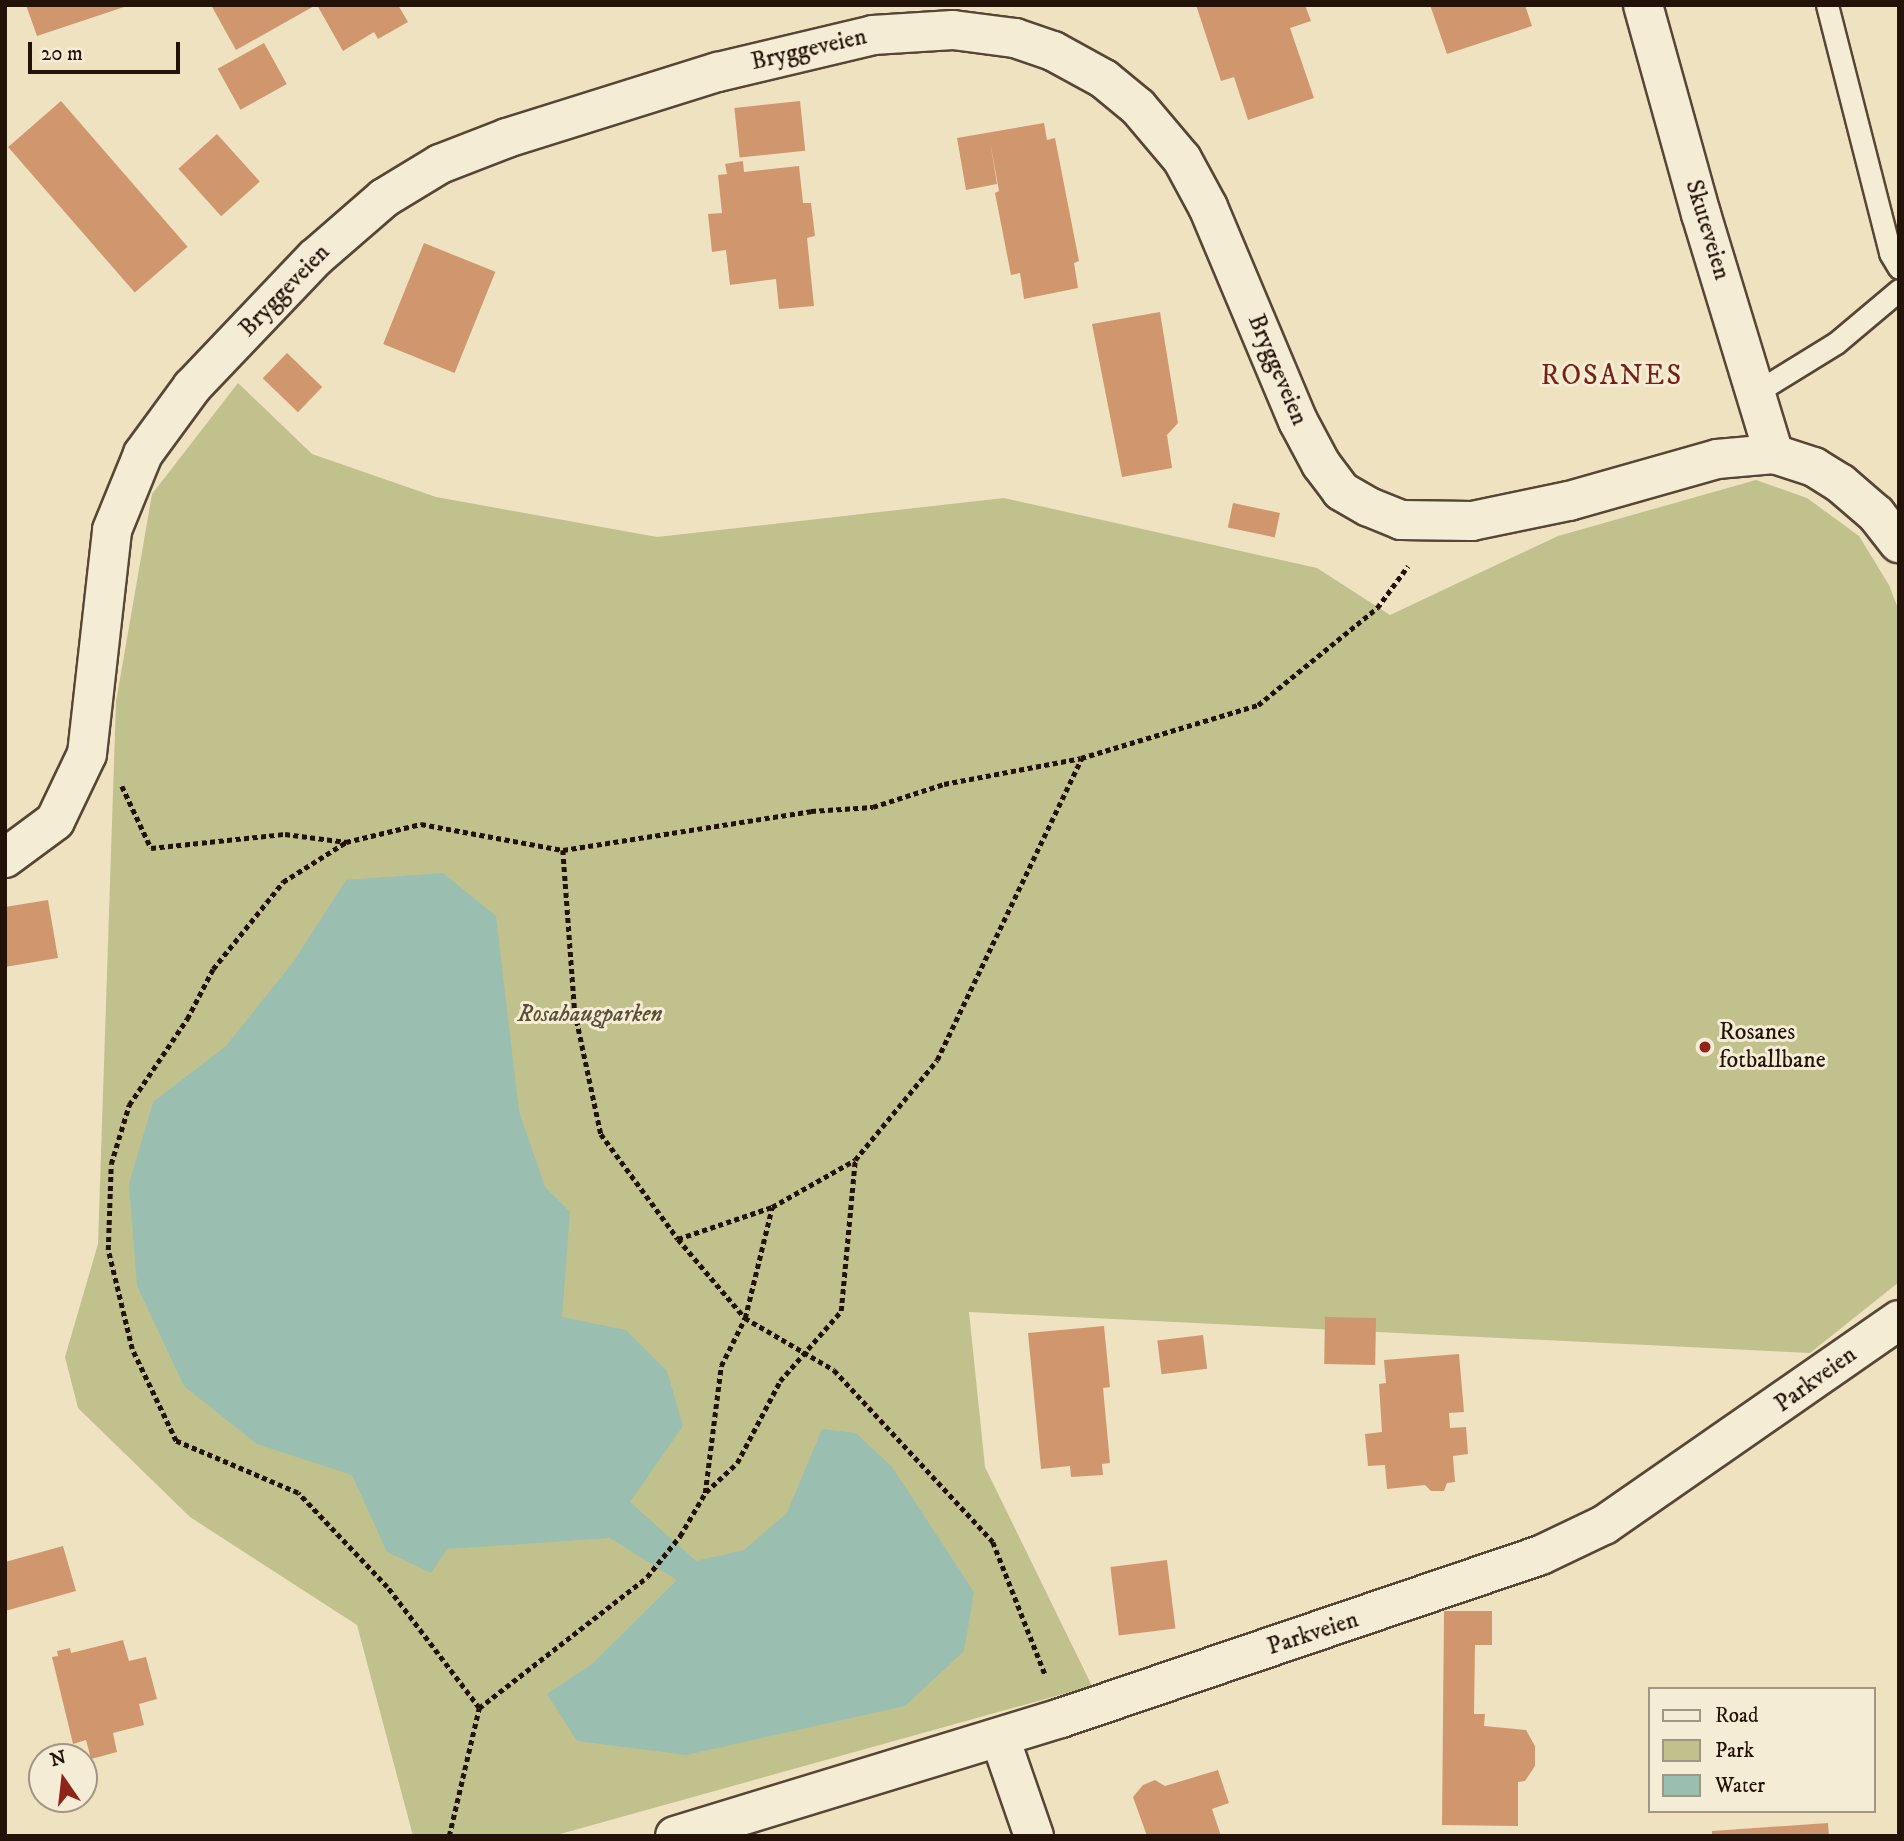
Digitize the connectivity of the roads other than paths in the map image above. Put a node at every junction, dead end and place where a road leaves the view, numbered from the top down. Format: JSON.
{"nodes":[{"id":1,"x":1643,"y":5,"type":"edge"},
{"id":2,"x":1827,"y":5,"type":"edge"},
{"id":3,"x":1013,"y":22,"type":"edge"},
{"id":4,"x":1899,"y":268,"type":"edge"},
{"id":5,"x":1899,"y":290,"type":"edge"},
{"id":6,"x":1758,"y":391,"type":"junction"},
{"id":7,"x":1774,"y":454,"type":"junction"},
{"id":8,"x":1899,"y":542,"type":"edge"},
{"id":9,"x":11,"y":856,"type":"edge"},
{"id":10,"x":1899,"y":1320,"type":"edge"},
{"id":11,"x":1000,"y":1738,"type":"junction"},
{"id":12,"x":675,"y":1836,"type":"edge"},
{"id":13,"x":1034,"y":1836,"type":"edge"}],
"edges":[{"from":1,"to":6,"type":"street","name":"Skuteveien"},
{"from":2,"to":4,"type":"lane"},
{"from":3,"to":7,"type":"street","name":"Bryggeveien"},
{"from":3,"to":9,"type":"street","name":"Bryggeveien"},
{"from":5,"to":6,"type":"lane"},
{"from":6,"to":7,"type":"street","name":"Skuteveien"},
{"from":7,"to":8,"type":"street"},
{"from":10,"to":11,"type":"street","name":"Parkveien"},
{"from":11,"to":12,"type":"street","name":"Parkveien"},
{"from":11,"to":13,"type":"street"}]}
